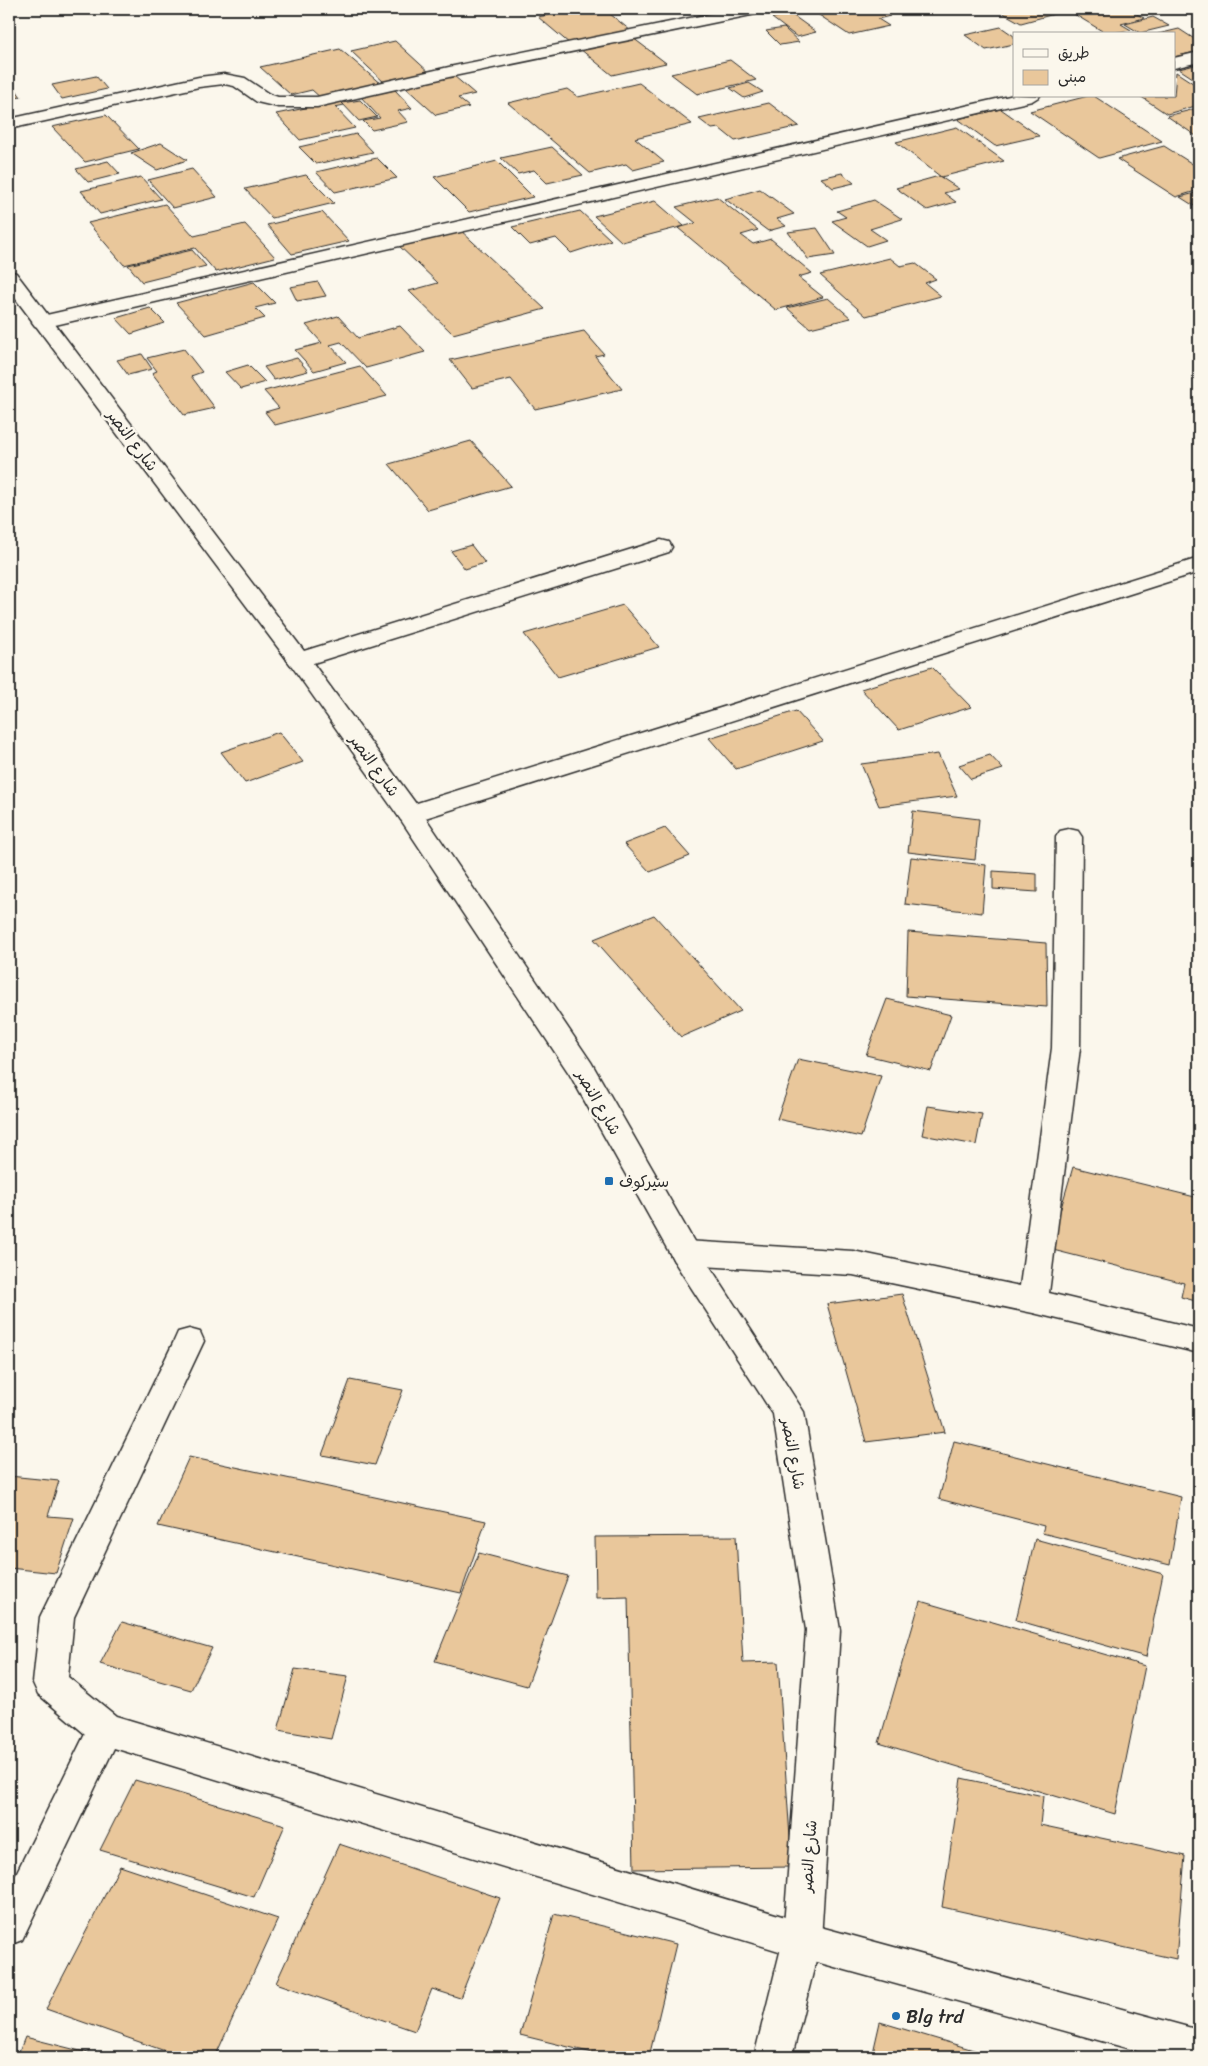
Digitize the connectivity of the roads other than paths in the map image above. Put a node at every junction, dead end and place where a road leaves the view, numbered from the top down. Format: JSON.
{"nodes":[{"id":1,"x":756,"y":9,"type":"edge"},
{"id":2,"x":1199,"y":57,"type":"edge"},
{"id":3,"x":1176,"y":63,"type":"edge"},
{"id":4,"x":1023,"y":98,"type":"edge"},
{"id":5,"x":9,"y":124,"type":"edge"},
{"id":6,"x":9,"y":277,"type":"edge"},
{"id":7,"x":42,"y":322,"type":"junction"},
{"id":8,"x":661,"y":547,"type":"dead end"},
{"id":9,"x":1199,"y":565,"type":"edge"},
{"id":10,"x":300,"y":660,"type":"junction"},
{"id":11,"x":410,"y":814,"type":"junction"},
{"id":12,"x":1069,"y":837,"type":"dead end"},
{"id":13,"x":685,"y":1253,"type":"junction"},
{"id":14,"x":1032,"y":1301,"type":"junction"},
{"id":15,"x":189,"y":1341,"type":"dead end"},
{"id":16,"x":1199,"y":1341,"type":"edge"},
{"id":17,"x":105,"y":1729,"type":"junction"},
{"id":18,"x":9,"y":1927,"type":"edge"},
{"id":19,"x":802,"y":1940,"type":"junction"},
{"id":20,"x":1199,"y":2049,"type":"edge"},
{"id":21,"x":772,"y":2057,"type":"edge"}],
"edges":[{"from":1,"to":5,"type":"street"},
{"from":2,"to":3,"type":"street"},
{"from":4,"to":7,"type":"street"},
{"from":6,"to":7,"type":"street","name":"شارع النصر"},
{"from":7,"to":10,"type":"street","name":"شارع النصر"},
{"from":8,"to":10,"type":"street"},
{"from":9,"to":11,"type":"street"},
{"from":10,"to":11,"type":"street","name":"شارع النصر"},
{"from":11,"to":13,"type":"street","name":"شارع النصر"},
{"from":12,"to":14,"type":"street"},
{"from":13,"to":14,"type":"street"},
{"from":13,"to":19,"type":"street","name":"شارع النصر"},
{"from":14,"to":16,"type":"street"},
{"from":15,"to":17,"type":"street"},
{"from":17,"to":18,"type":"street"},
{"from":17,"to":19,"type":"street"},
{"from":19,"to":20,"type":"street"},
{"from":19,"to":21,"type":"street","name":"شارع النصر"}]}
